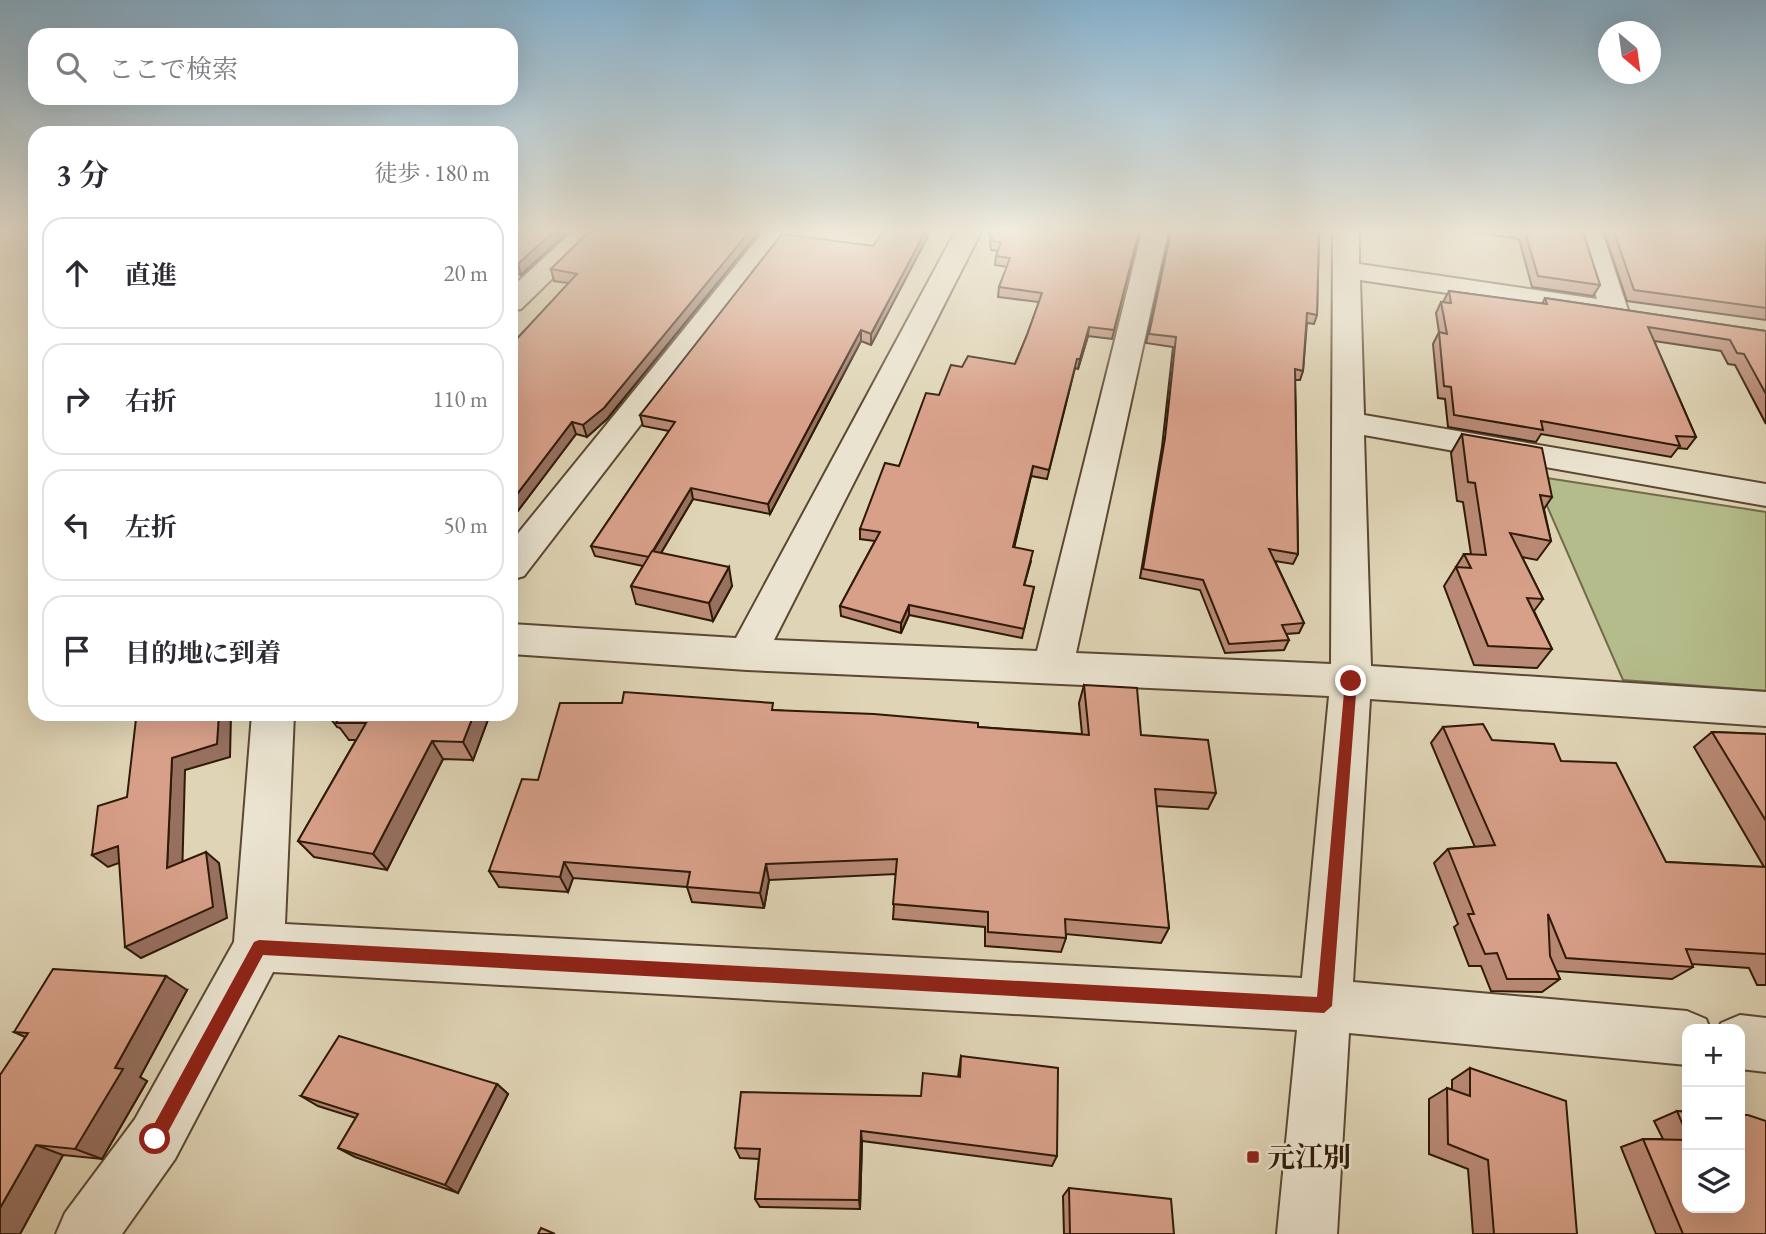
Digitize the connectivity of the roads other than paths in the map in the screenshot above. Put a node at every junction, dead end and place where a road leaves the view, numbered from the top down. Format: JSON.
{"nodes":[{"id":1,"x":730,"y":290,"type":"edge"},
{"id":2,"x":938,"y":290,"type":"edge"},
{"id":3,"x":1141,"y":290,"type":"edge"},
{"id":4,"x":1346,"y":290,"type":"edge"},
{"id":5,"x":1521,"y":290,"type":"edge"},
{"id":6,"x":1607,"y":290,"type":"edge"},
{"id":7,"x":1614,"y":310,"type":"junction"},
{"id":8,"x":1642,"y":314,"type":"edge"},
{"id":9,"x":1347,"y":422,"type":"junction"},
{"id":10,"x":1766,"y":495,"type":"edge"},
{"id":11,"x":518,"y":558,"type":"edge"},
{"id":12,"x":518,"y":639,"type":"edge"},
{"id":13,"x":747,"y":654,"type":"junction"},
{"id":14,"x":1053,"y":666,"type":"junction"},
{"id":15,"x":1351,"y":681,"type":"junction"},
{"id":16,"x":1766,"y":709,"type":"edge"},
{"id":17,"x":273,"y":721,"type":"edge"},
{"id":18,"x":259,"y":947,"type":"junction"},
{"id":19,"x":1324,"y":1006,"type":"junction"},
{"id":20,"x":1682,"y":1038,"type":"edge"},
{"id":21,"x":1745,"y":1043,"type":"edge"},
{"id":22,"x":1766,"y":1045,"type":"edge"},
{"id":23,"x":86,"y":1234,"type":"edge"},
{"id":24,"x":1307,"y":1234,"type":"edge"}],
"edges":[{"from":1,"to":11,"type":"street"},
{"from":2,"to":13,"type":"street"},
{"from":3,"to":14,"type":"street"},
{"from":4,"to":9,"type":"street"},
{"from":5,"to":7,"type":"street"},
{"from":6,"to":7,"type":"street"},
{"from":7,"to":8,"type":"street"},
{"from":9,"to":10,"type":"street"},
{"from":9,"to":15,"type":"street"},
{"from":12,"to":13,"type":"street"},
{"from":13,"to":14,"type":"street"},
{"from":14,"to":15,"type":"street"},
{"from":15,"to":16,"type":"street"},
{"from":15,"to":19,"type":"street"},
{"from":17,"to":18,"type":"street"},
{"from":18,"to":19,"type":"street"},
{"from":18,"to":23,"type":"street"},
{"from":19,"to":20,"type":"street"},
{"from":19,"to":24,"type":"street"},
{"from":21,"to":22,"type":"street"}]}
